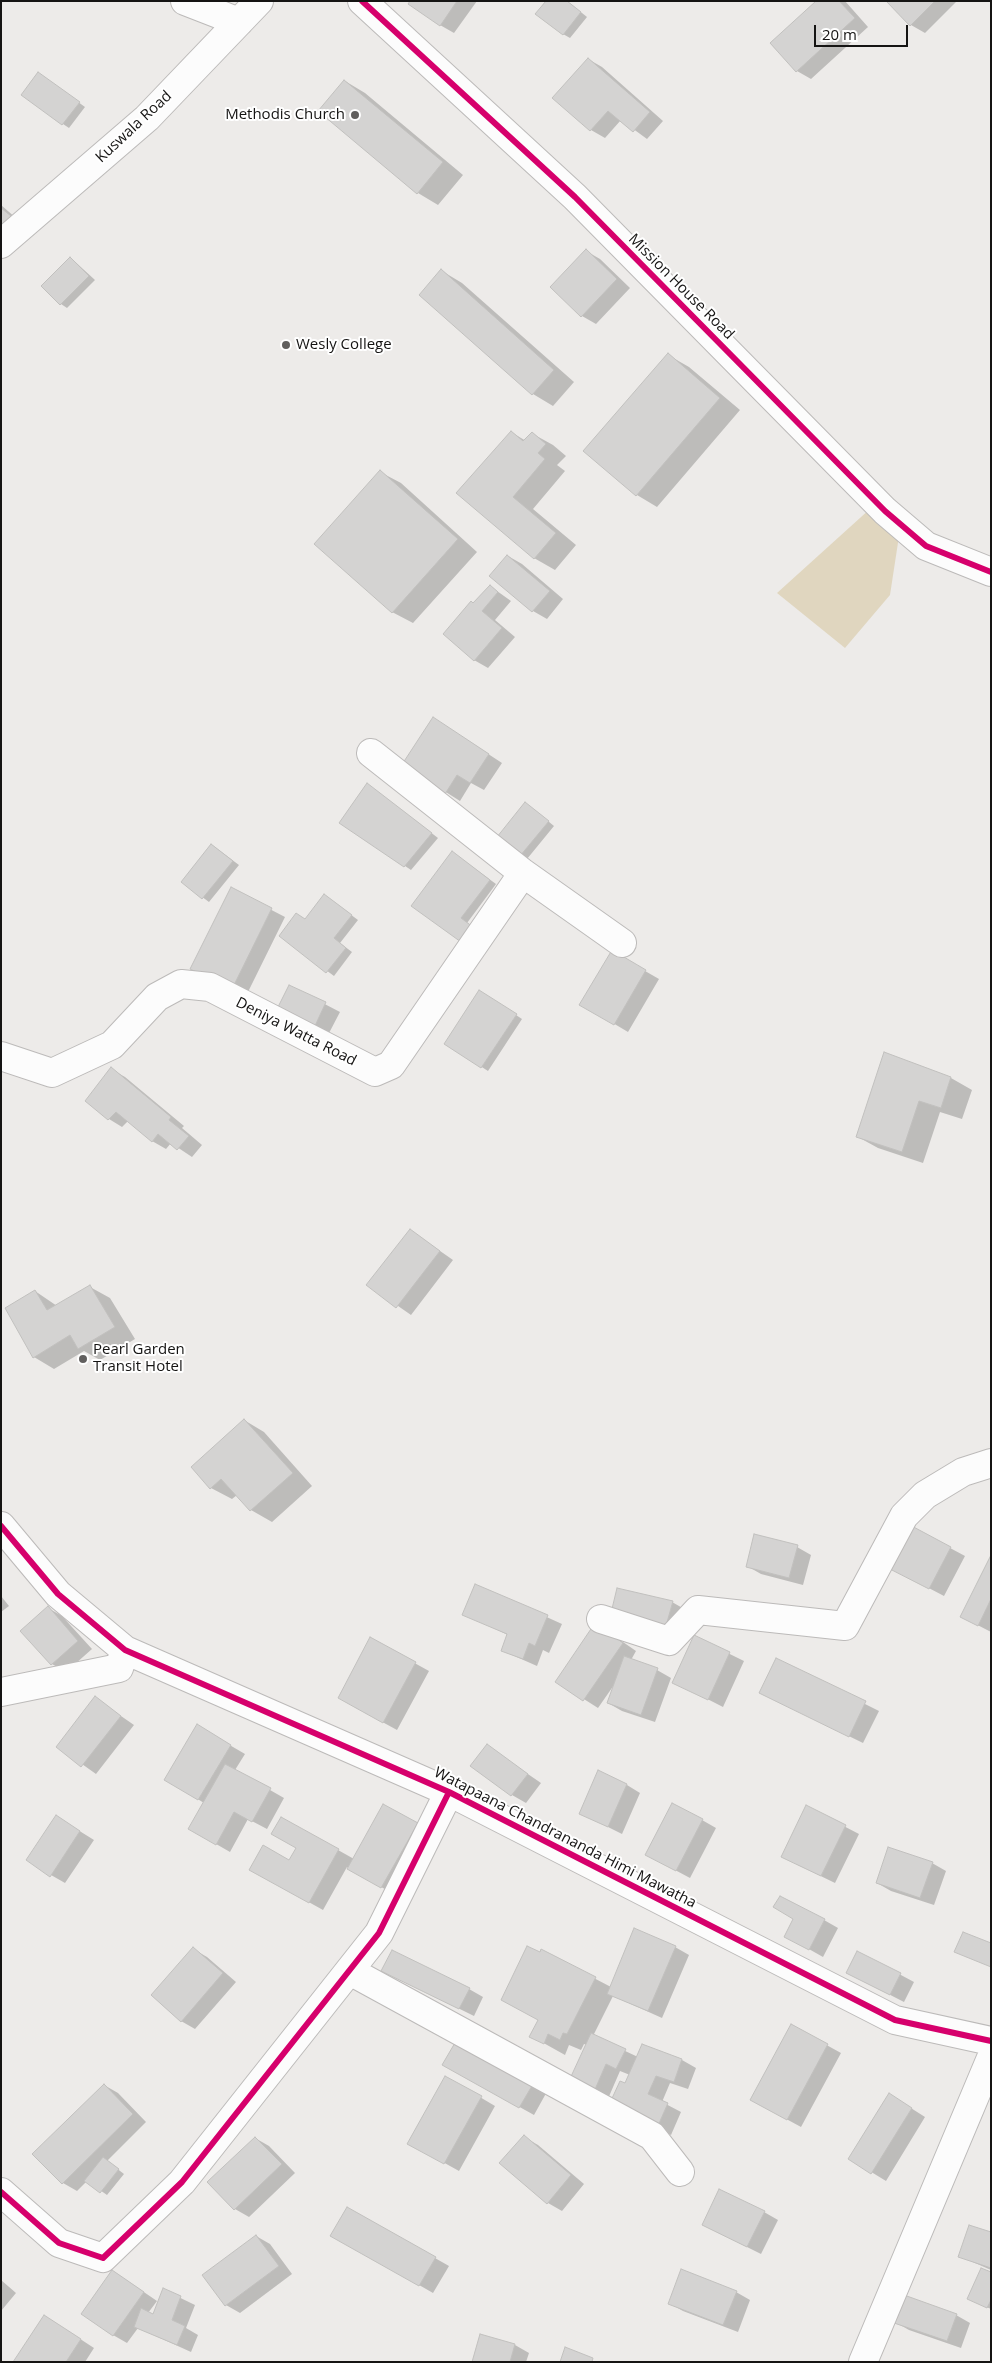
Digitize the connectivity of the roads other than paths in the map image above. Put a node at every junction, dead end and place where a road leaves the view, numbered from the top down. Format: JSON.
{"nodes":[{"id":1,"x":185,"y":1,"type":"edge"},
{"id":2,"x":259,"y":1,"type":"edge"},
{"id":3,"x":362,"y":1,"type":"edge"},
{"id":4,"x":239,"y":22,"type":"junction"},
{"id":5,"x":1,"y":244,"type":"edge"},
{"id":6,"x":991,"y":572,"type":"edge"},
{"id":7,"x":371,"y":753,"type":"dead end"},
{"id":8,"x":523,"y":873,"type":"junction"},
{"id":9,"x":622,"y":943,"type":"dead end"},
{"id":10,"x":1,"y":1056,"type":"edge"},
{"id":11,"x":991,"y":1463,"type":"edge"},
{"id":12,"x":1,"y":1526,"type":"edge"},
{"id":13,"x":601,"y":1619,"type":"dead end"},
{"id":14,"x":125,"y":1650,"type":"junction"},
{"id":15,"x":1,"y":1692,"type":"edge"},
{"id":16,"x":449,"y":1792,"type":"junction"},
{"id":17,"x":350,"y":1971,"type":"junction"},
{"id":18,"x":991,"y":2041,"type":"edge"},
{"id":19,"x":991,"y":2058,"type":"edge"},
{"id":20,"x":680,"y":2172,"type":"dead end"},
{"id":21,"x":1,"y":2192,"type":"edge"},
{"id":22,"x":863,"y":2362,"type":"edge"}],
"edges":[{"from":1,"to":4,"type":"street"},
{"from":2,"to":4,"type":"street","name":"Kuswala Road"},
{"from":3,"to":6,"type":"street","name":"Mission House Road"},
{"from":4,"to":5,"type":"street","name":"Kuswala Road"},
{"from":7,"to":8,"type":"street"},
{"from":8,"to":9,"type":"street"},
{"from":8,"to":10,"type":"street","name":"Deniya Watta Road"},
{"from":11,"to":13,"type":"street"},
{"from":12,"to":14,"type":"street","name":"Watapaana Chandrananda Himi Mawatha"},
{"from":14,"to":15,"type":"street"},
{"from":14,"to":16,"type":"street","name":"Watapaana Chandrananda Himi Mawatha"},
{"from":16,"to":17,"type":"street"},
{"from":16,"to":18,"type":"street","name":"Watapaana Chandrananda Himi Mawatha"},
{"from":17,"to":20,"type":"street"},
{"from":17,"to":21,"type":"street"},
{"from":19,"to":22,"type":"street"}]}
